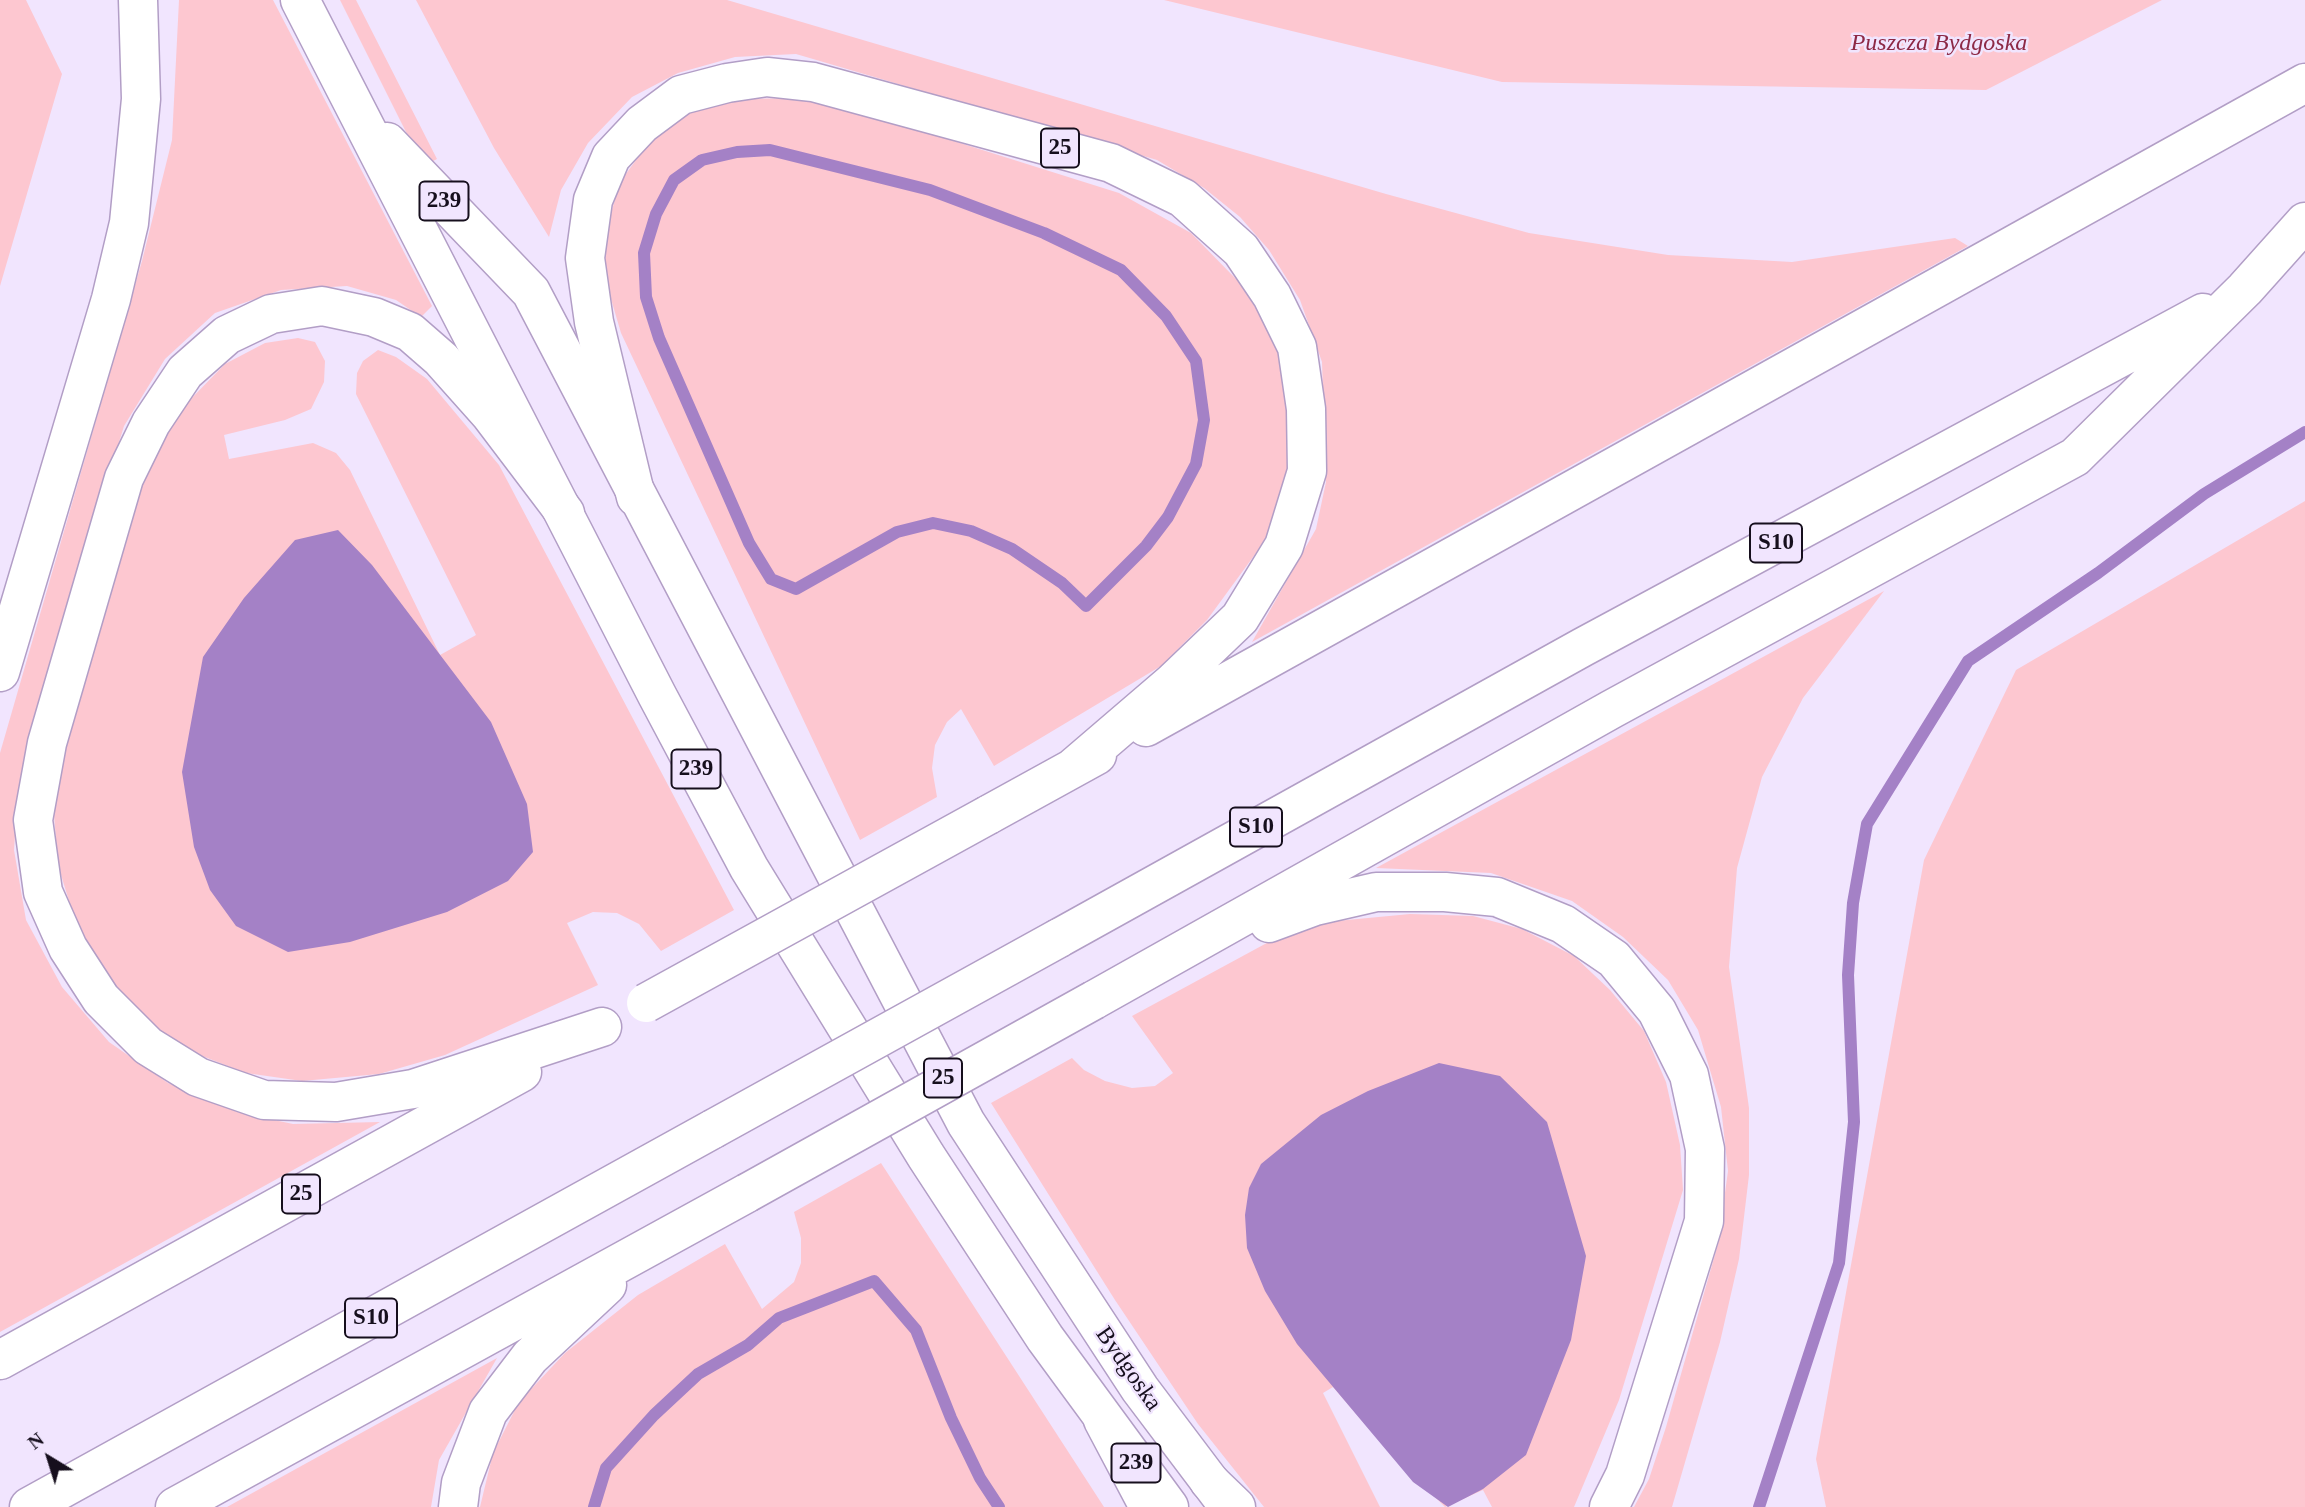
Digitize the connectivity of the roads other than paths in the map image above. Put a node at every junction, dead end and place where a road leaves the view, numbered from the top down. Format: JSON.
{"nodes":[{"id":1,"x":138,"y":0,"type":"edge"},
{"id":2,"x":300,"y":0,"type":"edge"},
{"id":3,"x":2305,"y":83,"type":"edge"},
{"id":4,"x":357,"y":110,"type":"junction"},
{"id":5,"x":2305,"y":222,"type":"edge"},
{"id":6,"x":2245,"y":289,"type":"junction"},
{"id":7,"x":636,"y":497,"type":"junction"},
{"id":8,"x":565,"y":513,"type":"junction"},
{"id":9,"x":0,"y":672,"type":"edge"},
{"id":10,"x":1074,"y":767,"type":"junction"},
{"id":11,"x":1163,"y":963,"type":"junction"},
{"id":12,"x":602,"y":1027,"type":"junction"},
{"id":13,"x":657,"y":1243,"type":"junction"},
{"id":14,"x":0,"y":1360,"type":"edge"},
{"id":15,"x":1103,"y":1420,"type":"junction"},
{"id":16,"x":1225,"y":1498,"type":"edge"},
{"id":17,"x":29,"y":1507,"type":"edge"},
{"id":18,"x":175,"y":1507,"type":"edge"},
{"id":19,"x":458,"y":1507,"type":"edge"},
{"id":20,"x":1149,"y":1507,"type":"edge"},
{"id":21,"x":1169,"y":1507,"type":"edge"},
{"id":22,"x":1609,"y":1507,"type":"edge"}],
"edges":[{"from":1,"to":9,"type":"main road"},
{"from":2,"to":4,"type":"main road","number":"239"},
{"from":3,"to":10,"type":"main road"},
{"from":4,"to":7,"type":"main road","number":"239"},
{"from":4,"to":8,"type":"main road","number":"239"},
{"from":5,"to":6,"type":"main road","number":"S10"},
{"from":6,"to":11,"type":"main road"},
{"from":6,"to":17,"type":"main road","number":"S10","bridge":true},
{"from":7,"to":10,"type":"main road","number":"25"},
{"from":7,"to":16,"type":"main road","name":"Bydgoska","number":"25"},
{"from":8,"to":12,"type":"main road"},
{"from":8,"to":15,"type":"main road","name":"Bydgoska","number":"239"},
{"from":10,"to":12,"type":"main road","number":"25","bridge":true},
{"from":11,"to":13,"type":"main road","bridge":true},
{"from":11,"to":22,"type":"main road"},
{"from":12,"to":14,"type":"main road","number":"25"},
{"from":13,"to":18,"type":"main road"},
{"from":13,"to":19,"type":"main road"},
{"from":15,"to":20,"type":"main road"},
{"from":15,"to":21,"type":"main road","name":"Bydgoska","number":"239"}]}
